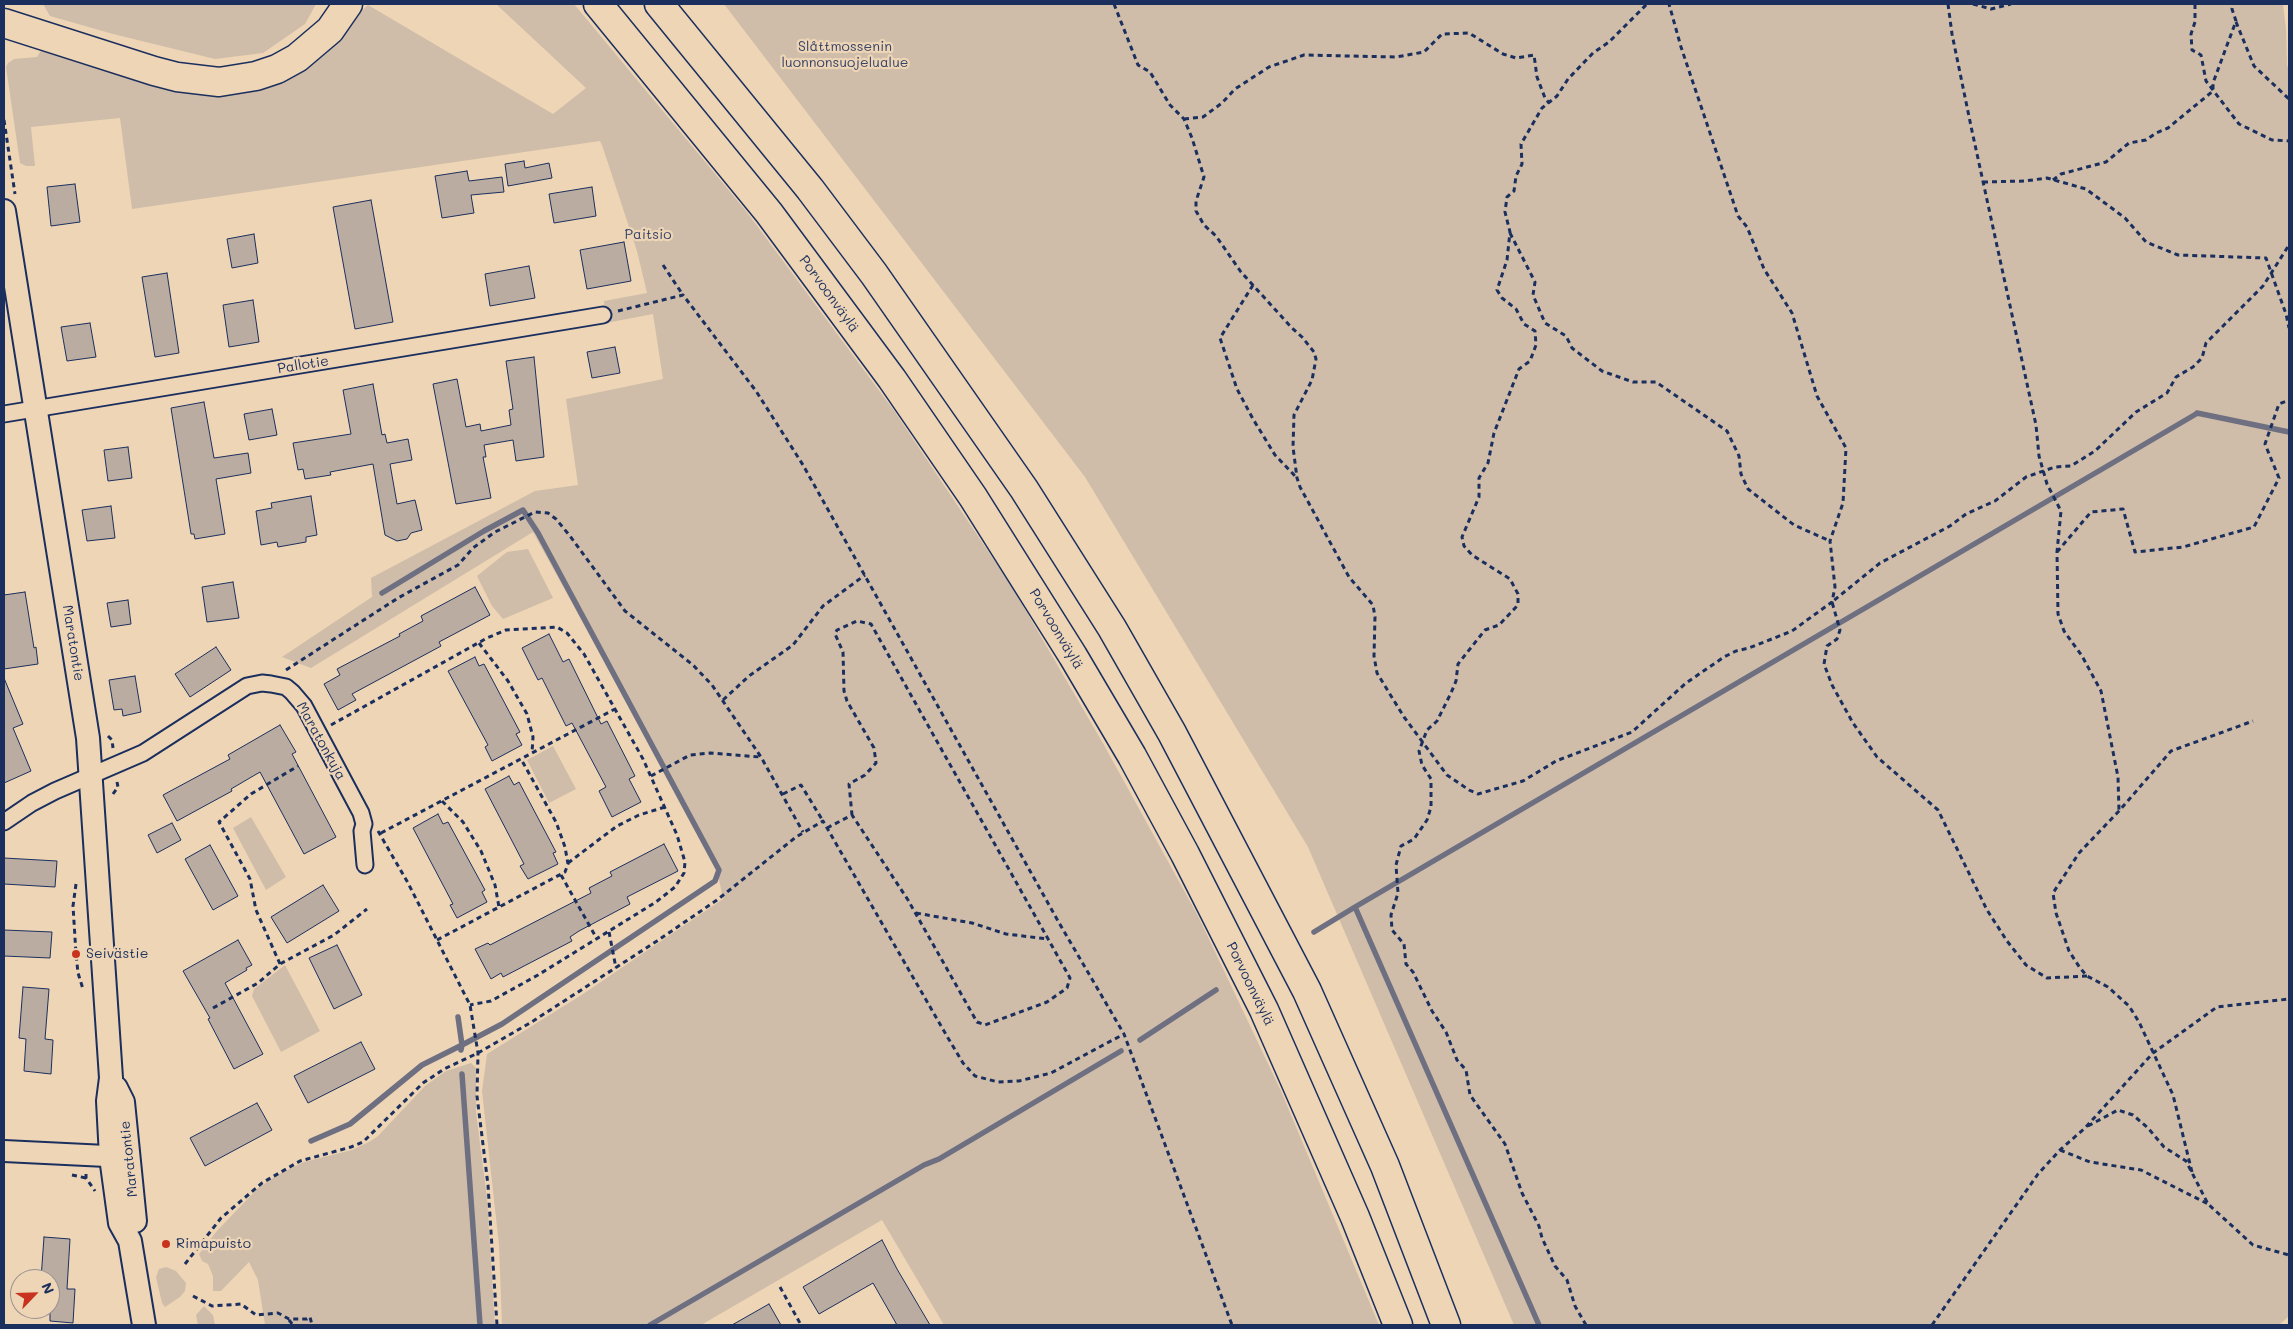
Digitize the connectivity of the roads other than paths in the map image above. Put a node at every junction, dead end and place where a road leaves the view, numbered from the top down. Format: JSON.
{"nodes":[{"id":1,"x":348,"y":4,"type":"edge"},
{"id":2,"x":598,"y":4,"type":"edge"},
{"id":3,"x":659,"y":4,"type":"edge"},
{"id":4,"x":4,"y":23,"type":"edge"},
{"id":5,"x":4,"y":211,"type":"edge"},
{"id":6,"x":603,"y":315,"type":"road end"},
{"id":7,"x":35,"y":409,"type":"junction"},
{"id":8,"x":4,"y":414,"type":"edge"},
{"id":9,"x":92,"y":777,"type":"junction"},
{"id":10,"x":4,"y":822,"type":"edge"},
{"id":11,"x":365,"y":864,"type":"dead end"},
{"id":12,"x":4,"y":1152,"type":"edge"},
{"id":13,"x":120,"y":1157,"type":"junction"},
{"id":14,"x":144,"y":1325,"type":"edge"},
{"id":15,"x":1398,"y":1325,"type":"edge"},
{"id":16,"x":1446,"y":1325,"type":"edge"}],
"edges":[{"from":1,"to":4,"type":"highway"},
{"from":2,"to":15,"type":"highway","name":"Porvoonväylä"},
{"from":3,"to":16,"type":"highway"},
{"from":5,"to":7,"type":"main road","name":"Maratontie"},
{"from":6,"to":7,"type":"street","name":"Pallotie"},
{"from":7,"to":8,"type":"street","name":"Pallotie"},
{"from":7,"to":9,"type":"main road","name":"Maratontie"},
{"from":9,"to":10,"type":"street"},
{"from":9,"to":11,"type":"street","name":"Maratonkuja"},
{"from":9,"to":13,"type":"main road","name":"Maratontie"},
{"from":12,"to":13,"type":"street"},
{"from":13,"to":14,"type":"main road","name":"Maratontie"}]}
